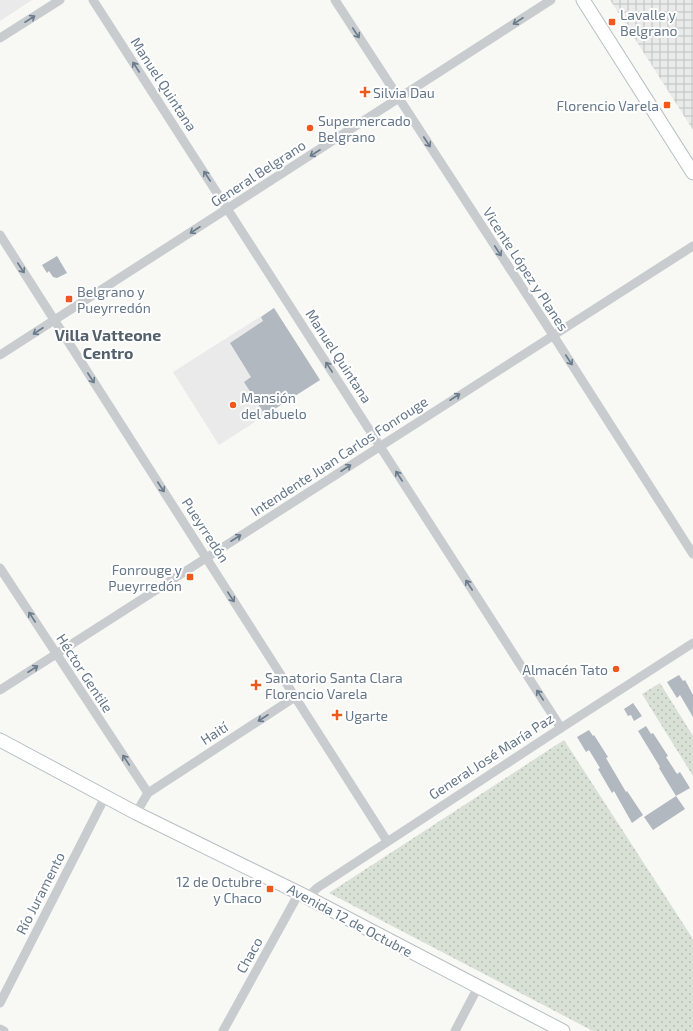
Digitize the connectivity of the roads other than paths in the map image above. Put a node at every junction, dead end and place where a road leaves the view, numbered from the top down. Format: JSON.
{"nodes":[{"id":1,"x":60,"y":0,"type":"edge"},
{"id":2,"x":93,"y":0,"type":"edge"},
{"id":3,"x":335,"y":0,"type":"edge"},
{"id":4,"x":551,"y":0,"type":"edge"},
{"id":5,"x":583,"y":0,"type":"edge"},
{"id":6,"x":0,"y":38,"type":"edge"},
{"id":7,"x":398,"y":99,"type":"junction"},
{"id":8,"x":693,"y":173,"type":"edge"},
{"id":9,"x":228,"y":209,"type":"junction"},
{"id":10,"x":0,"y":235,"type":"edge"},
{"id":11,"x":693,"y":246,"type":"edge"},
{"id":12,"x":54,"y":320,"type":"junction"},
{"id":13,"x":553,"y":335,"type":"junction"},
{"id":14,"x":0,"y":355,"type":"edge"},
{"id":15,"x":380,"y":446,"type":"junction"},
{"id":16,"x":693,"y":554,"type":"edge"},
{"id":17,"x":206,"y":557,"type":"junction"},
{"id":18,"x":0,"y":568,"type":"edge"},
{"id":19,"x":693,"y":643,"type":"edge"},
{"id":20,"x":56,"y":654,"type":"junction"},
{"id":21,"x":0,"y":690,"type":"edge"},
{"id":22,"x":295,"y":696,"type":"junction"},
{"id":23,"x":561,"y":728,"type":"junction"},
{"id":24,"x":0,"y":740,"type":"edge"},
{"id":25,"x":148,"y":793,"type":"junction"},
{"id":26,"x":105,"y":797,"type":"junction"},
{"id":27,"x":136,"y":813,"type":"junction"},
{"id":28,"x":388,"y":841,"type":"junction"},
{"id":29,"x":303,"y":895,"type":"junction"},
{"id":30,"x":478,"y":987,"type":"junction"},
{"id":31,"x":0,"y":1003,"type":"edge"},
{"id":32,"x":0,"y":1029,"type":"edge"},
{"id":33,"x":4,"y":1031,"type":"edge"},
{"id":34,"x":223,"y":1031,"type":"edge"},
{"id":35,"x":455,"y":1031,"type":"edge"},
{"id":36,"x":563,"y":1031,"type":"edge"}],
"edges":[{"from":6,"to":1,"type":"street","one_way":true},
{"from":9,"to":2,"type":"street","name":"Manuel Quintana","one_way":true},
{"from":3,"to":7,"type":"street","name":"Vicente López y Planes","one_way":true},
{"from":4,"to":7,"type":"street","name":"General Belgrano","one_way":true},
{"from":5,"to":8,"type":"street"},
{"from":7,"to":9,"type":"street","name":"General Belgrano","one_way":true},
{"from":7,"to":13,"type":"street","name":"Vicente López y Planes","one_way":true},
{"from":9,"to":12,"type":"street","name":"General Belgrano","one_way":true},
{"from":15,"to":9,"type":"street","name":"Manuel Quintana","one_way":true},
{"from":10,"to":12,"type":"street","name":"Pueyrredón","one_way":true},
{"from":11,"to":13,"type":"street","name":"Intendente Juan Carlos Fonrouge"},
{"from":12,"to":14,"type":"street","name":"General Belgrano","one_way":true},
{"from":12,"to":17,"type":"street","name":"Pueyrredón","one_way":true},
{"from":15,"to":13,"type":"street","name":"Intendente Juan Carlos Fonrouge","one_way":true},
{"from":13,"to":16,"type":"street","name":"Vicente López y Planes","one_way":true},
{"from":17,"to":15,"type":"street","name":"Intendente Juan Carlos Fonrouge","one_way":true},
{"from":23,"to":15,"type":"street","name":"Manuel Quintana","one_way":true},
{"from":17,"to":20,"type":"street","name":"Intendente Juan Carlos Fonrouge"},
{"from":17,"to":22,"type":"street","name":"Pueyrredón","one_way":true},
{"from":20,"to":18,"type":"street","name":"Héctor Gentile","one_way":true},
{"from":19,"to":23,"type":"street","name":"General José María Paz"},
{"from":21,"to":20,"type":"street","name":"Intendente Juan Carlos Fonrouge","one_way":true},
{"from":25,"to":20,"type":"street","name":"Héctor Gentile","one_way":true},
{"from":22,"to":25,"type":"street","name":"Haití","one_way":true},
{"from":22,"to":28,"type":"street","name":"Pueyrredón"},
{"from":23,"to":28,"type":"street","name":"General José María Paz"},
{"from":24,"to":26,"type":"street","name":"Avenida 12 de Octubre"},
{"from":25,"to":27,"type":"street"},
{"from":26,"to":27,"type":"street","name":"Avenida 12 de Octubre"},
{"from":26,"to":31,"type":"street","name":"Río Juramento"},
{"from":27,"to":29,"type":"street","name":"Avenida 12 de Octubre"},
{"from":28,"to":29,"type":"street","name":"General José María Paz"},
{"from":29,"to":30,"type":"street","name":"Avenida 12 de Octubre"},
{"from":29,"to":34,"type":"street","name":"Chaco"},
{"from":30,"to":35,"type":"street"},
{"from":30,"to":36,"type":"street","name":"Avenida 12 de Octubre"},
{"from":32,"to":33,"type":"street"}]}
